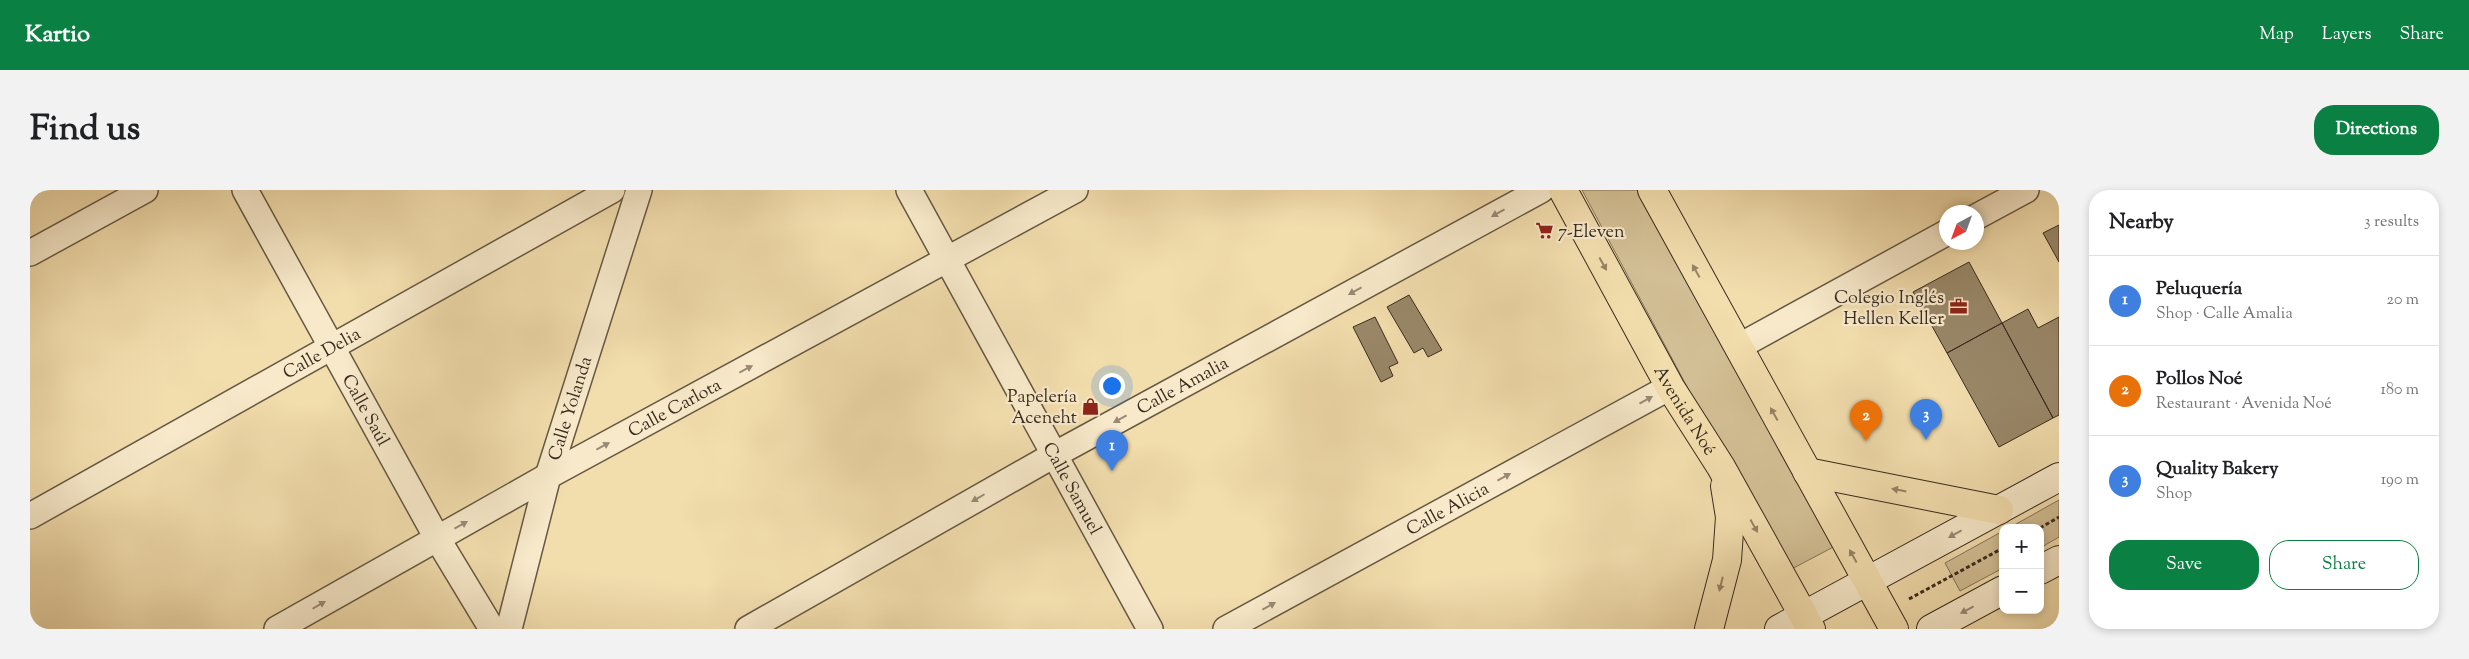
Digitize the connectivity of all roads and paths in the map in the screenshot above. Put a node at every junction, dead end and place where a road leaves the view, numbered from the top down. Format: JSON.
{"nodes":[{"id":1,"x":145,"y":190,"type":"edge"},
{"id":2,"x":245,"y":190,"type":"edge"},
{"id":3,"x":612,"y":190,"type":"edge"},
{"id":4,"x":639,"y":190,"type":"edge"},
{"id":5,"x":909,"y":190,"type":"edge"},
{"id":6,"x":1075,"y":190,"type":"edge"},
{"id":7,"x":1541,"y":190,"type":"edge"},
{"id":8,"x":1563,"y":190,"type":"edge"},
{"id":9,"x":1652,"y":190,"type":"edge"},
{"id":10,"x":2026,"y":190,"type":"edge"},
{"id":11,"x":1984,"y":213,"type":"edge"},
{"id":12,"x":1939,"y":237,"type":"edge"},
{"id":13,"x":30,"y":253,"type":"edge"},
{"id":14,"x":947,"y":259,"type":"junction"},
{"id":15,"x":332,"y":346,"type":"junction"},
{"id":16,"x":1738,"y":347,"type":"junction"},
{"id":17,"x":1670,"y":387,"type":"junction"},
{"id":18,"x":1054,"y":455,"type":"junction"},
{"id":19,"x":1721,"y":467,"type":"junction"},
{"id":20,"x":1807,"y":472,"type":"junction"},
{"id":21,"x":548,"y":476,"type":"junction"},
{"id":22,"x":2059,"y":477,"type":"edge"},
{"id":23,"x":1999,"y":510,"type":"junction"},
{"id":24,"x":30,"y":516,"type":"edge"},
{"id":25,"x":2059,"y":518,"type":"edge"},
{"id":26,"x":2044,"y":526,"type":"edge"},
{"id":27,"x":438,"y":538,"type":"junction"},
{"id":28,"x":1999,"y":550,"type":"edge"},
{"id":29,"x":2059,"y":560,"type":"edge"},
{"id":30,"x":2042,"y":569,"type":"edge"},
{"id":31,"x":1868,"y":582,"type":"junction"},
{"id":32,"x":1999,"y":592,"type":"edge"},
{"id":33,"x":1905,"y":601,"type":"dead end"},
{"id":34,"x":1807,"y":622,"type":"edge"},
{"id":35,"x":277,"y":629,"type":"edge"},
{"id":36,"x":492,"y":629,"type":"edge"},
{"id":37,"x":509,"y":629,"type":"edge"},
{"id":38,"x":748,"y":629,"type":"edge"},
{"id":39,"x":1150,"y":629,"type":"edge"},
{"id":40,"x":1226,"y":629,"type":"edge"},
{"id":41,"x":1709,"y":629,"type":"edge"},
{"id":42,"x":1779,"y":629,"type":"edge"},
{"id":43,"x":1894,"y":629,"type":"edge"},
{"id":44,"x":1931,"y":629,"type":"edge"}],
"edges":[{"from":1,"to":13,"type":"street"},
{"from":2,"to":15,"type":"street","name":"Calle Saúl"},
{"from":3,"to":15,"type":"street","name":"Calle Delia"},
{"from":4,"to":21,"type":"street","name":"Calle Yolanda"},
{"from":5,"to":14,"type":"street","name":"Calle Samuel"},
{"from":6,"to":14,"type":"street","name":"Calle Carlota"},
{"from":7,"to":18,"type":"street","name":"Calle Amalia","one_way":true},
{"from":8,"to":17,"type":"main road","name":"Avenida Noé","one_way":true},
{"from":16,"to":9,"type":"main road","one_way":true},
{"from":10,"to":11,"type":"street"},
{"from":12,"to":16,"type":"street"},
{"from":14,"to":18,"type":"street","name":"Calle Samuel"},
{"from":21,"to":14,"type":"street","name":"Calle Carlota","one_way":true},
{"from":15,"to":24,"type":"street","name":"Calle Delia"},
{"from":15,"to":27,"type":"street","name":"Calle Saúl"},
{"from":20,"to":16,"type":"main road","one_way":true},
{"from":17,"to":19,"type":"main road","name":"Avenida Noé"},
{"from":40,"to":17,"type":"street","name":"Calle Alicia","one_way":true},
{"from":18,"to":38,"type":"street","name":"Calle Amalia","one_way":true},
{"from":18,"to":39,"type":"street","name":"Calle Samuel"},
{"from":19,"to":34,"type":"main road","name":"Avenida Noé","one_way":true},
{"from":19,"to":41,"type":"main road","one_way":true},
{"from":23,"to":20,"type":"main road","one_way":true},
{"from":31,"to":20,"type":"main road","one_way":true},
{"from":27,"to":21,"type":"street","name":"Calle Carlota","one_way":true},
{"from":21,"to":37,"type":"street","name":"Calle Yolanda"},
{"from":22,"to":23,"type":"main road"},
{"from":23,"to":31,"type":"main road","one_way":true},
{"from":25,"to":26,"type":"path"},
{"from":35,"to":27,"type":"street","name":"Calle Carlota","one_way":true},
{"from":27,"to":36,"type":"street","name":"Calle Saúl"},
{"from":28,"to":33,"type":"path"},
{"from":29,"to":30,"type":"main road"},
{"from":31,"to":34,"type":"main road"},
{"from":31,"to":43,"type":"main road"},
{"from":32,"to":44,"type":"main road","one_way":true},
{"from":34,"to":42,"type":"main road"}]}
